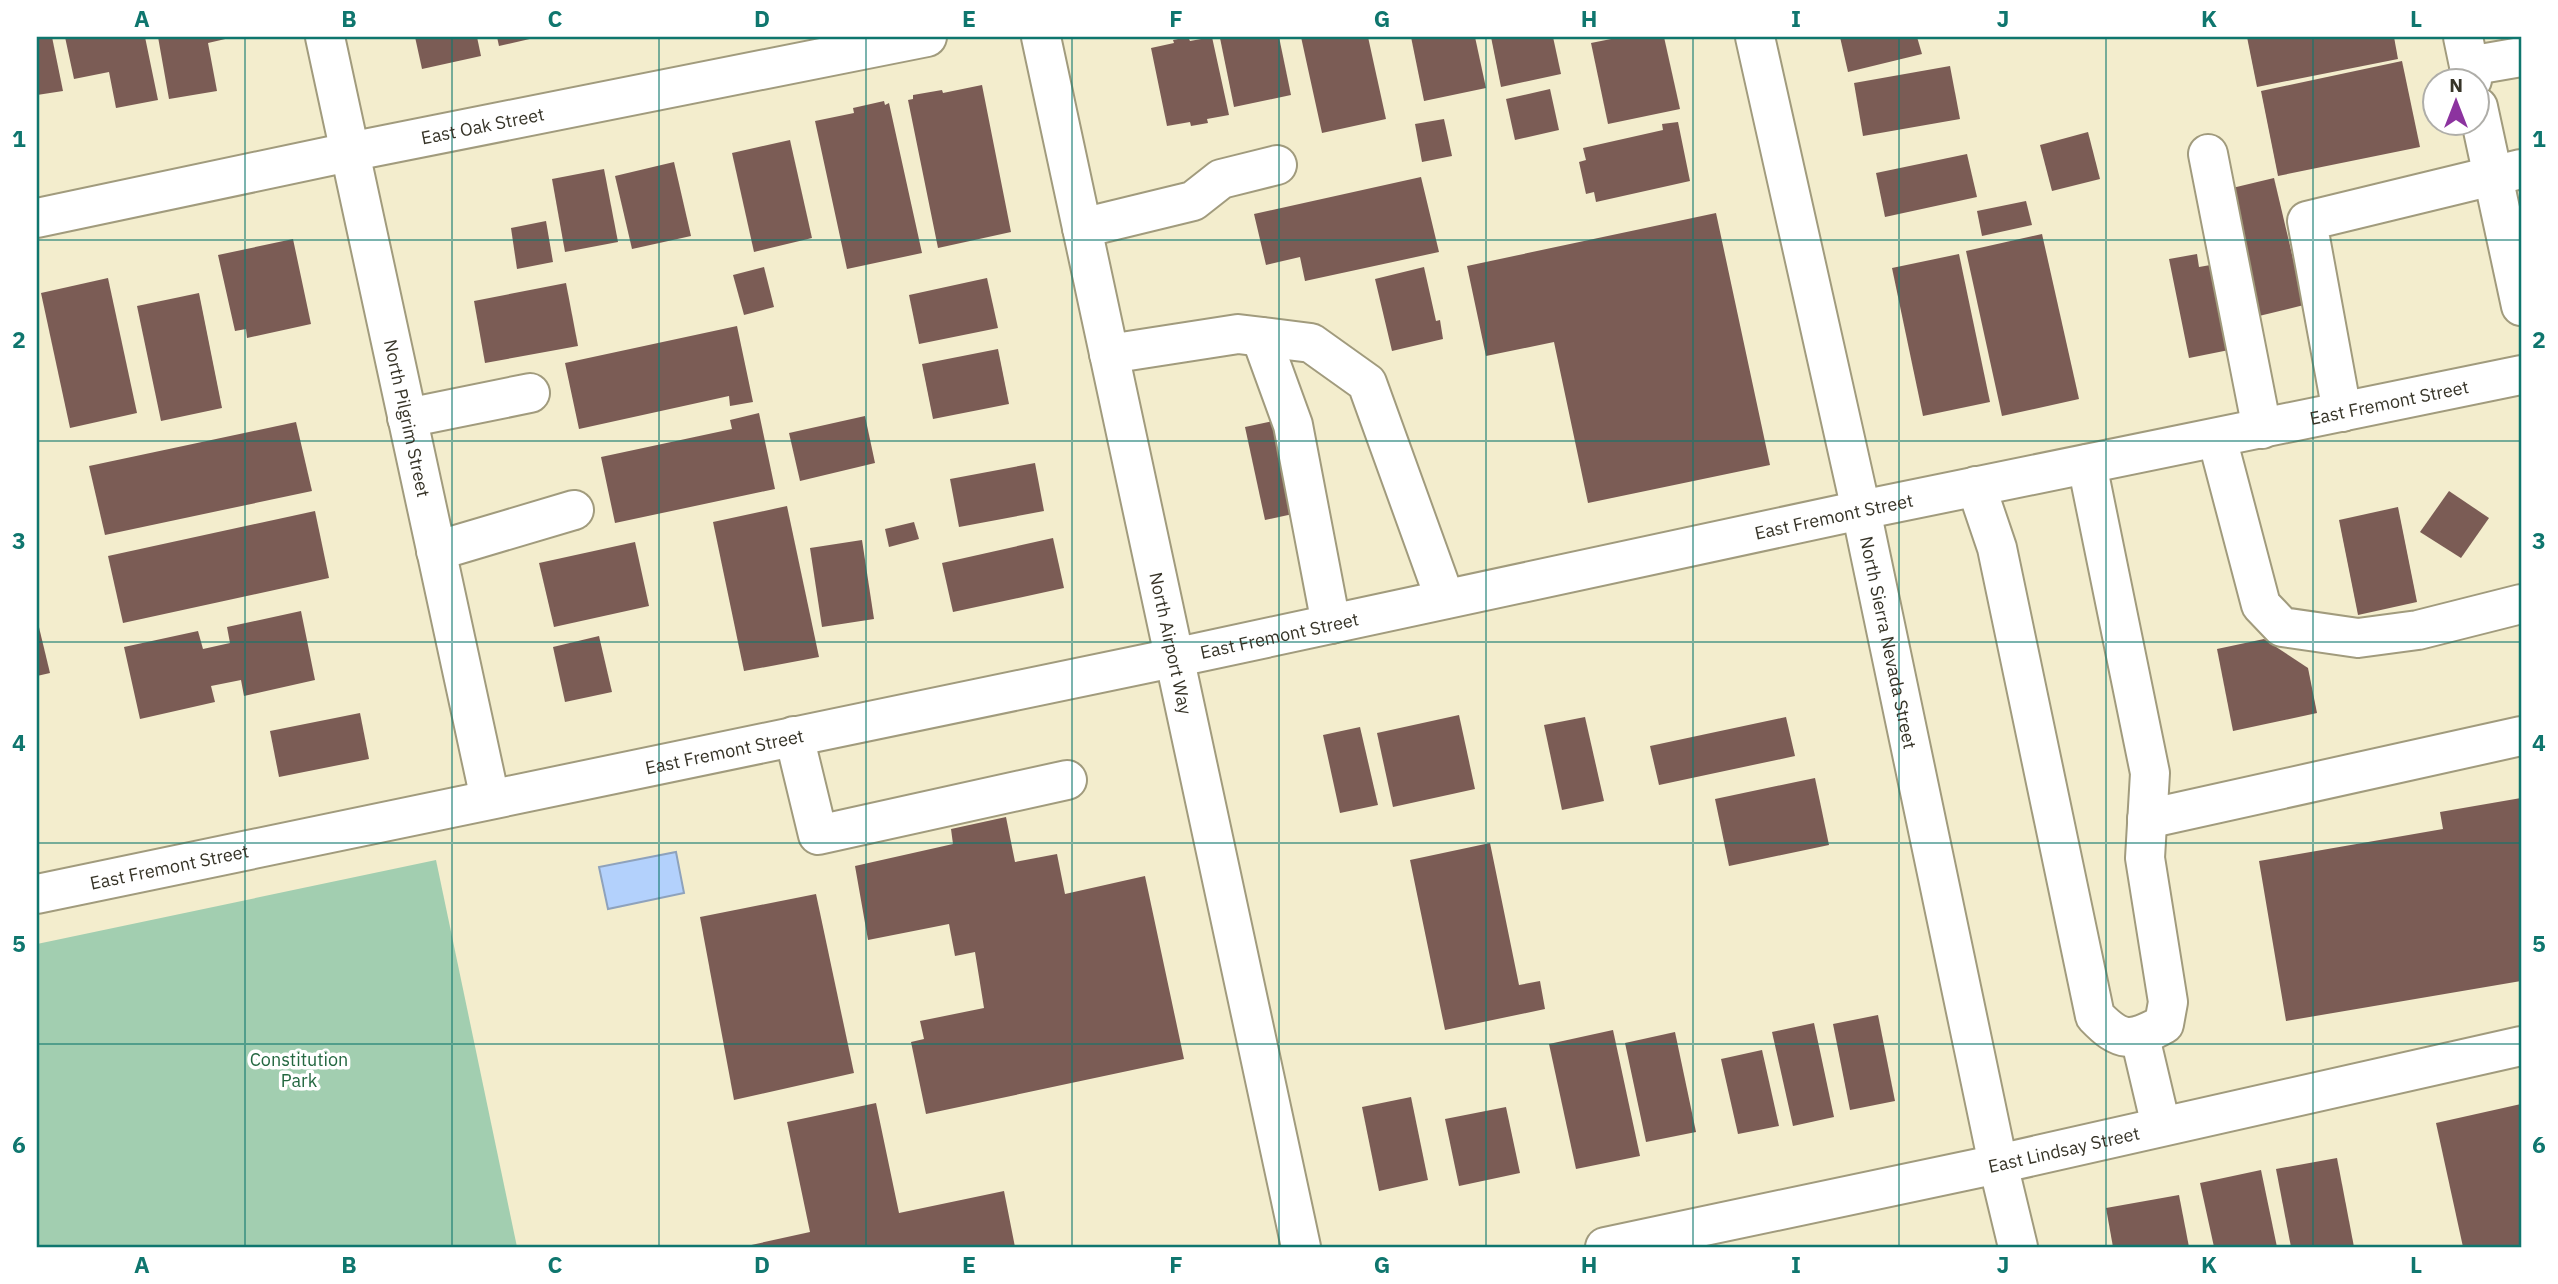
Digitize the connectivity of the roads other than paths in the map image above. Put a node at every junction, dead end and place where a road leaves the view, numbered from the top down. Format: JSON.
{"nodes":[{"id":1,"x":325,"y":37,"type":"edge"},
{"id":2,"x":927,"y":37,"type":"edge"},
{"id":3,"x":1041,"y":37,"type":"edge"},
{"id":4,"x":1755,"y":37,"type":"edge"},
{"id":5,"x":2521,"y":57,"type":"edge"},
{"id":6,"x":2468,"y":61,"type":"edge"},
{"id":7,"x":2490,"y":136,"type":"edge"},
{"id":8,"x":349,"y":152,"type":"junction"},
{"id":9,"x":2208,"y":154,"type":"dead end"},
{"id":10,"x":1277,"y":165,"type":"dead end"},
{"id":11,"x":2506,"y":172,"type":"edge"},
{"id":12,"x":37,"y":218,"type":"edge"},
{"id":13,"x":1082,"y":228,"type":"junction"},
{"id":14,"x":2521,"y":306,"type":"edge"},
{"id":15,"x":1261,"y":337,"type":"junction"},
{"id":16,"x":1109,"y":354,"type":"junction"},
{"id":17,"x":2521,"y":375,"type":"edge"},
{"id":18,"x":530,"y":393,"type":"dead end"},
{"id":19,"x":2342,"y":412,"type":"junction"},
{"id":20,"x":407,"y":418,"type":"junction"},
{"id":21,"x":2262,"y":429,"type":"junction"},
{"id":22,"x":2217,"y":438,"type":"junction"},
{"id":23,"x":2087,"y":464,"type":"junction"},
{"id":24,"x":1976,"y":486,"type":"junction"},
{"id":25,"x":573,"y":510,"type":"dead end"},
{"id":26,"x":1861,"y":510,"type":"junction"},
{"id":27,"x":436,"y":551,"type":"junction"},
{"id":28,"x":1445,"y":599,"type":"junction"},
{"id":29,"x":2521,"y":604,"type":"edge"},
{"id":30,"x":1331,"y":624,"type":"junction"},
{"id":31,"x":1173,"y":658,"type":"junction"},
{"id":32,"x":794,"y":736,"type":"junction"},
{"id":33,"x":2521,"y":736,"type":"edge"},
{"id":34,"x":1067,"y":780,"type":"dead end"},
{"id":35,"x":490,"y":799,"type":"junction"},
{"id":36,"x":2147,"y":819,"type":"junction"},
{"id":37,"x":37,"y":894,"type":"edge"},
{"id":38,"x":2140,"y":1037,"type":"junction"},
{"id":39,"x":2521,"y":1046,"type":"edge"},
{"id":40,"x":2161,"y":1126,"type":"junction"},
{"id":41,"x":1998,"y":1164,"type":"junction"},
{"id":42,"x":1301,"y":1247,"type":"edge"},
{"id":43,"x":1605,"y":1247,"type":"edge"},
{"id":44,"x":2018,"y":1247,"type":"edge"}],
"edges":[{"from":1,"to":8,"type":"street","name":"North Pilgrim Street"},
{"from":2,"to":8,"type":"street","name":"East Oak Street"},
{"from":3,"to":13,"type":"street","name":"North Airport Way"},
{"from":4,"to":26,"type":"street","name":"North Sierra Nevada Street"},
{"from":5,"to":6,"type":"street"},
{"from":7,"to":11,"type":"street"},
{"from":8,"to":12,"type":"street","name":"East Oak Street"},
{"from":8,"to":20,"type":"street","name":"North Pilgrim Street"},
{"from":9,"to":21,"type":"street"},
{"from":10,"to":13,"type":"street"},
{"from":11,"to":14,"type":"street"},
{"from":11,"to":19,"type":"street"},
{"from":13,"to":16,"type":"street","name":"North Airport Way"},
{"from":15,"to":16,"type":"street"},
{"from":15,"to":28,"type":"street"},
{"from":15,"to":30,"type":"street"},
{"from":16,"to":31,"type":"street","name":"North Airport Way"},
{"from":17,"to":19,"type":"street","name":"East Fremont Street"},
{"from":18,"to":20,"type":"street"},
{"from":19,"to":21,"type":"street","name":"East Fremont Street"},
{"from":20,"to":27,"type":"street","name":"North Pilgrim Street"},
{"from":21,"to":22,"type":"street","name":"East Fremont Street"},
{"from":22,"to":23,"type":"street","name":"East Fremont Street"},
{"from":22,"to":29,"type":"street"},
{"from":23,"to":24,"type":"street","name":"East Fremont Street"},
{"from":23,"to":36,"type":"street"},
{"from":24,"to":26,"type":"street","name":"East Fremont Street"},
{"from":24,"to":38,"type":"street"},
{"from":25,"to":27,"type":"street"},
{"from":26,"to":28,"type":"street","name":"East Fremont Street"},
{"from":26,"to":41,"type":"street","name":"North Sierra Nevada Street"},
{"from":27,"to":35,"type":"street","name":"North Pilgrim Street"},
{"from":28,"to":30,"type":"street","name":"East Fremont Street"},
{"from":30,"to":31,"type":"street","name":"East Fremont Street"},
{"from":31,"to":32,"type":"street","name":"East Fremont Street"},
{"from":31,"to":42,"type":"street","name":"North Airport Way"},
{"from":32,"to":34,"type":"street"},
{"from":32,"to":35,"type":"street","name":"East Fremont Street"},
{"from":33,"to":36,"type":"street"},
{"from":35,"to":37,"type":"street","name":"East Fremont Street"},
{"from":36,"to":38,"type":"street"},
{"from":38,"to":40,"type":"street"},
{"from":39,"to":40,"type":"street","name":"East Lindsay Street"},
{"from":40,"to":41,"type":"street","name":"East Lindsay Street"},
{"from":41,"to":43,"type":"street","name":"East Lindsay Street"},
{"from":41,"to":44,"type":"street","name":"North Sierra Nevada Street"}]}
